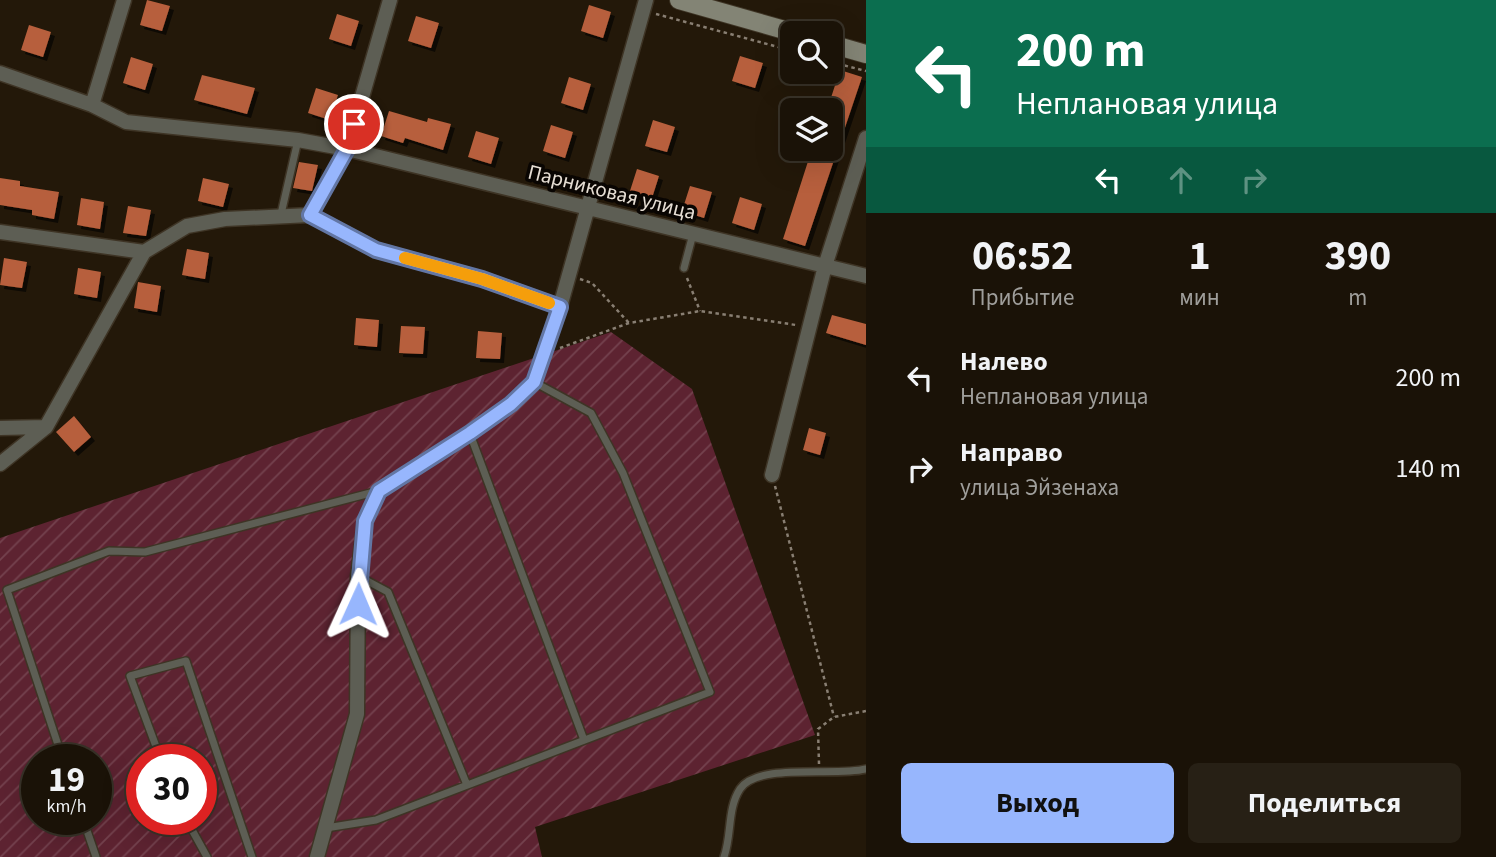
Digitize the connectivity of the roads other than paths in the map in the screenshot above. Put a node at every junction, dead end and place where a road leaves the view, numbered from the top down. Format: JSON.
{"nodes":[{"id":1,"x":124,"y":0,"type":"edge"},
{"id":2,"x":390,"y":0,"type":"edge"},
{"id":3,"x":679,"y":0,"type":"edge"},
{"id":4,"x":644,"y":5,"type":"edge"},
{"id":5,"x":780,"y":29,"type":"edge"},
{"id":6,"x":843,"y":47,"type":"edge"},
{"id":7,"x":866,"y":54,"type":"edge"},
{"id":8,"x":0,"y":73,"type":"edge"},
{"id":9,"x":92,"y":105,"type":"junction"},
{"id":10,"x":866,"y":138,"type":"edge"},
{"id":11,"x":298,"y":140,"type":"junction"},
{"id":12,"x":347,"y":149,"type":"junction"},
{"id":13,"x":587,"y":206,"type":"junction"},
{"id":14,"x":281,"y":214,"type":"junction"},
{"id":15,"x":310,"y":215,"type":"junction"},
{"id":16,"x":0,"y":232,"type":"edge"},
{"id":17,"x":694,"y":234,"type":"junction"},
{"id":18,"x":144,"y":252,"type":"junction"},
{"id":19,"x":825,"y":266,"type":"junction"},
{"id":20,"x":684,"y":268,"type":"road end"},
{"id":21,"x":866,"y":276,"type":"edge"},
{"id":22,"x":560,"y":307,"type":"junction"},
{"id":23,"x":534,"y":382,"type":"junction"},
{"id":24,"x":46,"y":427,"type":"junction"},
{"id":25,"x":0,"y":428,"type":"edge"},
{"id":26,"x":470,"y":433,"type":"junction"},
{"id":27,"x":0,"y":464,"type":"edge"},
{"id":28,"x":772,"y":475,"type":"road end"},
{"id":29,"x":379,"y":491,"type":"junction"},
{"id":30,"x":358,"y":576,"type":"junction"},
{"id":31,"x":4,"y":592,"type":"edge"},
{"id":32,"x":584,"y":740,"type":"junction"},
{"id":33,"x":57,"y":744,"type":"edge"},
{"id":34,"x":155,"y":744,"type":"edge"},
{"id":35,"x":214,"y":744,"type":"edge"},
{"id":36,"x":217,"y":753,"type":"edge"},
{"id":37,"x":866,"y":769,"type":"edge"},
{"id":38,"x":467,"y":785,"type":"junction"},
{"id":39,"x":326,"y":828,"type":"junction"},
{"id":40,"x":88,"y":835,"type":"edge"},
{"id":41,"x":195,"y":835,"type":"edge"},
{"id":42,"x":96,"y":857,"type":"edge"},
{"id":43,"x":207,"y":857,"type":"edge"},
{"id":44,"x":252,"y":857,"type":"edge"},
{"id":45,"x":317,"y":857,"type":"edge"},
{"id":46,"x":723,"y":857,"type":"edge"}],
"edges":[{"from":1,"to":9,"type":"street"},
{"from":2,"to":12,"type":"street"},
{"from":3,"to":5,"type":"main road"},
{"from":4,"to":13,"type":"street"},
{"from":6,"to":7,"type":"main road"},
{"from":8,"to":9,"type":"street","name":"Парниковая улица"},
{"from":9,"to":11,"type":"street","name":"Парниковая улица"},
{"from":10,"to":19,"type":"street"},
{"from":11,"to":12,"type":"street","name":"Парниковая улица"},
{"from":11,"to":14,"type":"lane"},
{"from":12,"to":13,"type":"street","name":"Парниковая улица"},
{"from":12,"to":15,"type":"street"},
{"from":13,"to":17,"type":"street","name":"Парниковая улица"},
{"from":13,"to":22,"type":"street"},
{"from":14,"to":15,"type":"street"},
{"from":14,"to":18,"type":"street"},
{"from":15,"to":22,"type":"street"},
{"from":16,"to":18,"type":"street"},
{"from":17,"to":19,"type":"street","name":"Парниковая улица"},
{"from":17,"to":20,"type":"lane"},
{"from":18,"to":24,"type":"street"},
{"from":19,"to":21,"type":"street","name":"Парниковая улица"},
{"from":19,"to":28,"type":"street"},
{"from":22,"to":23,"type":"street"},
{"from":23,"to":26,"type":"street"},
{"from":23,"to":32,"type":"lane"},
{"from":24,"to":25,"type":"street"},
{"from":24,"to":27,"type":"street"},
{"from":26,"to":29,"type":"street"},
{"from":26,"to":32,"type":"lane"},
{"from":29,"to":30,"type":"street"},
{"from":29,"to":31,"type":"lane"},
{"from":30,"to":38,"type":"lane"},
{"from":30,"to":39,"type":"street"},
{"from":31,"to":33,"type":"lane"},
{"from":32,"to":38,"type":"lane"},
{"from":34,"to":35,"type":"lane"},
{"from":36,"to":44,"type":"lane"},
{"from":37,"to":46,"type":"lane"},
{"from":38,"to":39,"type":"lane"},
{"from":39,"to":45,"type":"street"},
{"from":40,"to":42,"type":"lane"},
{"from":41,"to":43,"type":"lane"}]}
